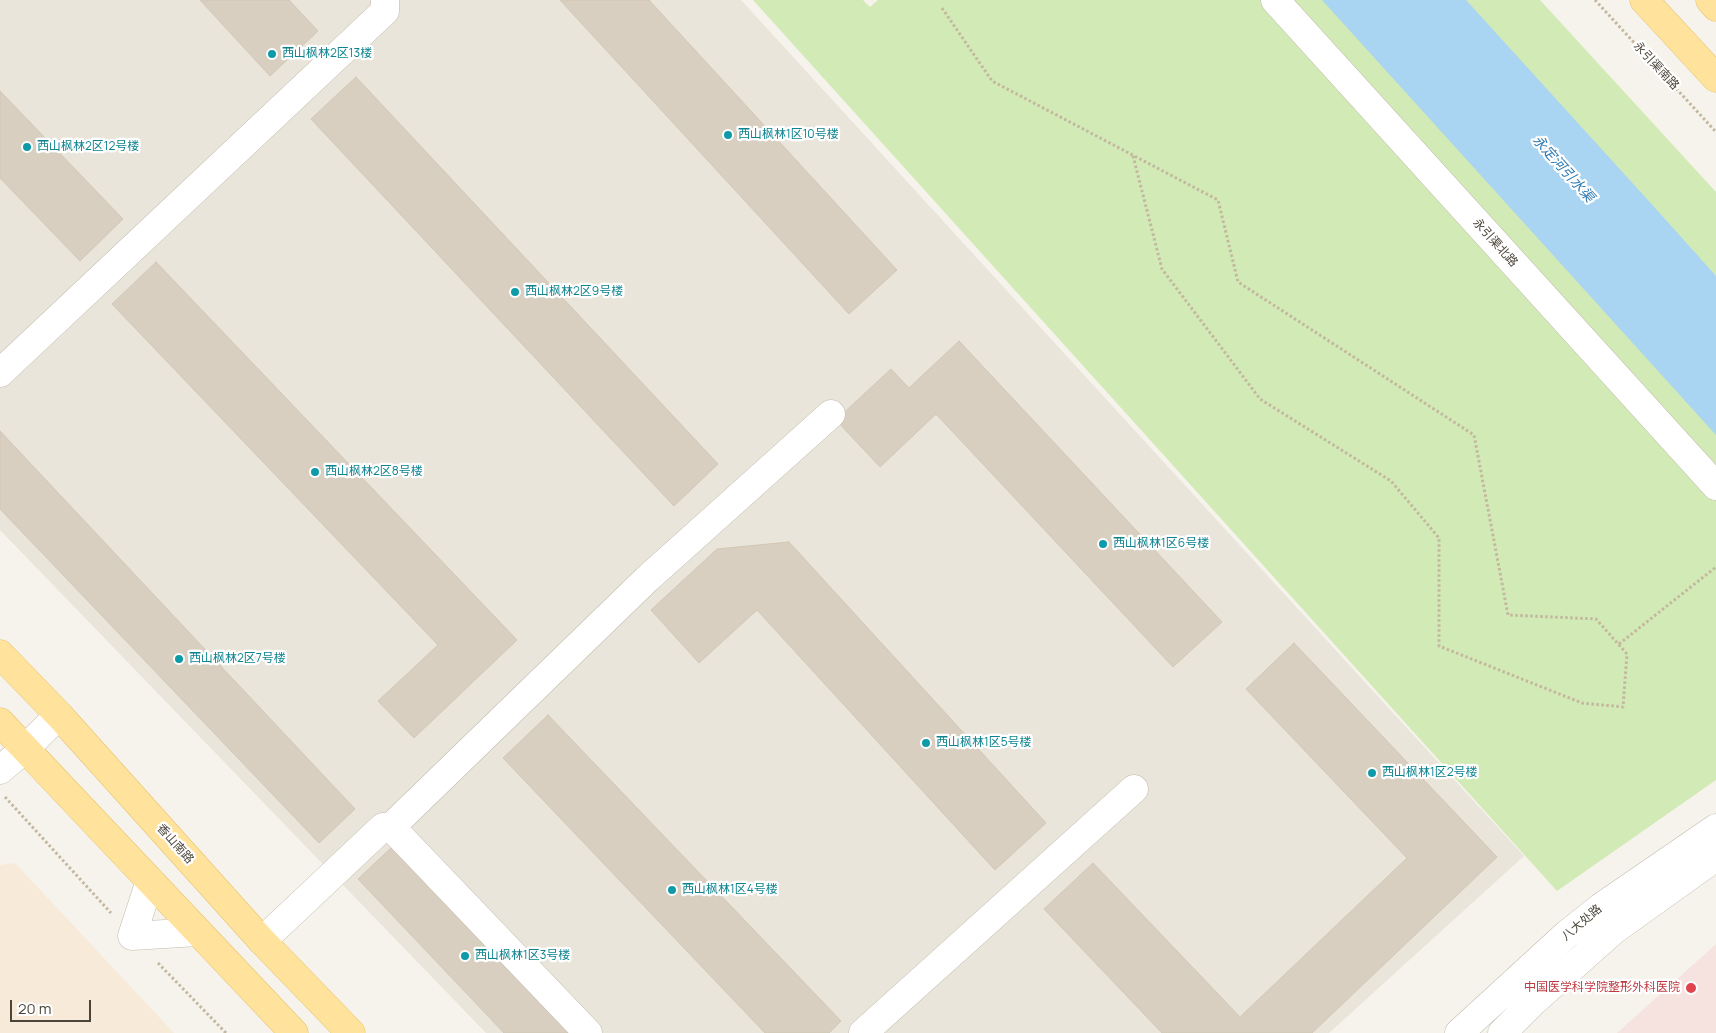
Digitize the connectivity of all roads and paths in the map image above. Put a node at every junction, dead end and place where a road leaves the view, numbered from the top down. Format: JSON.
{"nodes":[{"id":1,"x":385,"y":0,"type":"edge"},
{"id":2,"x":1275,"y":0,"type":"edge"},
{"id":3,"x":1595,"y":0,"type":"edge"},
{"id":4,"x":1644,"y":0,"type":"edge"},
{"id":5,"x":1710,"y":0,"type":"edge"},
{"id":6,"x":1716,"y":7,"type":"edge"},
{"id":7,"x":942,"y":8,"type":"dead end"},
{"id":8,"x":1716,"y":78,"type":"edge"},
{"id":9,"x":1716,"y":132,"type":"edge"},
{"id":10,"x":1133,"y":156,"type":"junction"},
{"id":11,"x":0,"y":373,"type":"edge"},
{"id":12,"x":830,"y":414,"type":"dead end"},
{"id":13,"x":1716,"y":486,"type":"edge"},
{"id":14,"x":1716,"y":566,"type":"edge"},
{"id":15,"x":1619,"y":644,"type":"junction"},
{"id":16,"x":0,"y":654,"type":"edge"},
{"id":17,"x":59,"y":715,"type":"junction"},
{"id":18,"x":0,"y":722,"type":"edge"},
{"id":19,"x":25,"y":749,"type":"junction"},
{"id":20,"x":0,"y":770,"type":"edge"},
{"id":21,"x":1134,"y":788,"type":"dead end"},
{"id":22,"x":391,"y":827,"type":"junction"},
{"id":23,"x":1716,"y":828,"type":"edge"},
{"id":24,"x":1716,"y":857,"type":"edge"},
{"id":25,"x":150,"y":881,"type":"junction"},
{"id":26,"x":198,"y":932,"type":"junction"},
{"id":27,"x":262,"y":941,"type":"junction"},
{"id":28,"x":294,"y":1033,"type":"edge"},
{"id":29,"x":351,"y":1033,"type":"edge"},
{"id":30,"x":588,"y":1033,"type":"edge"},
{"id":31,"x":863,"y":1033,"type":"edge"},
{"id":32,"x":1459,"y":1033,"type":"edge"},
{"id":33,"x":1502,"y":1033,"type":"edge"}],
"edges":[{"from":1,"to":11,"type":"street"},
{"from":2,"to":13,"type":"street","name":"永引渠北路"},
{"from":3,"to":9,"type":"path","name":"永引渠南路"},
{"from":4,"to":8,"type":"main road"},
{"from":5,"to":6,"type":"main road"},
{"from":7,"to":10,"type":"path"},
{"from":10,"to":15,"type":"path"},
{"from":10,"to":15,"type":"path"},
{"from":12,"to":22,"type":"street"},
{"from":14,"to":15,"type":"path"},
{"from":16,"to":17,"type":"main road","name":"香山南路"},
{"from":17,"to":19,"type":"street"},
{"from":17,"to":27,"type":"main road","name":"香山南路"},
{"from":18,"to":19,"type":"main road"},
{"from":19,"to":20,"type":"street"},
{"from":19,"to":25,"type":"main road"},
{"from":21,"to":31,"type":"street"},
{"from":22,"to":27,"type":"street"},
{"from":22,"to":30,"type":"street"},
{"from":23,"to":32,"type":"street","name":"八大处路"},
{"from":24,"to":33,"type":"street"},
{"from":25,"to":26,"type":"main road"},
{"from":25,"to":26,"type":"street"},
{"from":26,"to":28,"type":"main road"},
{"from":27,"to":29,"type":"main road","name":"香山南路"}]}
